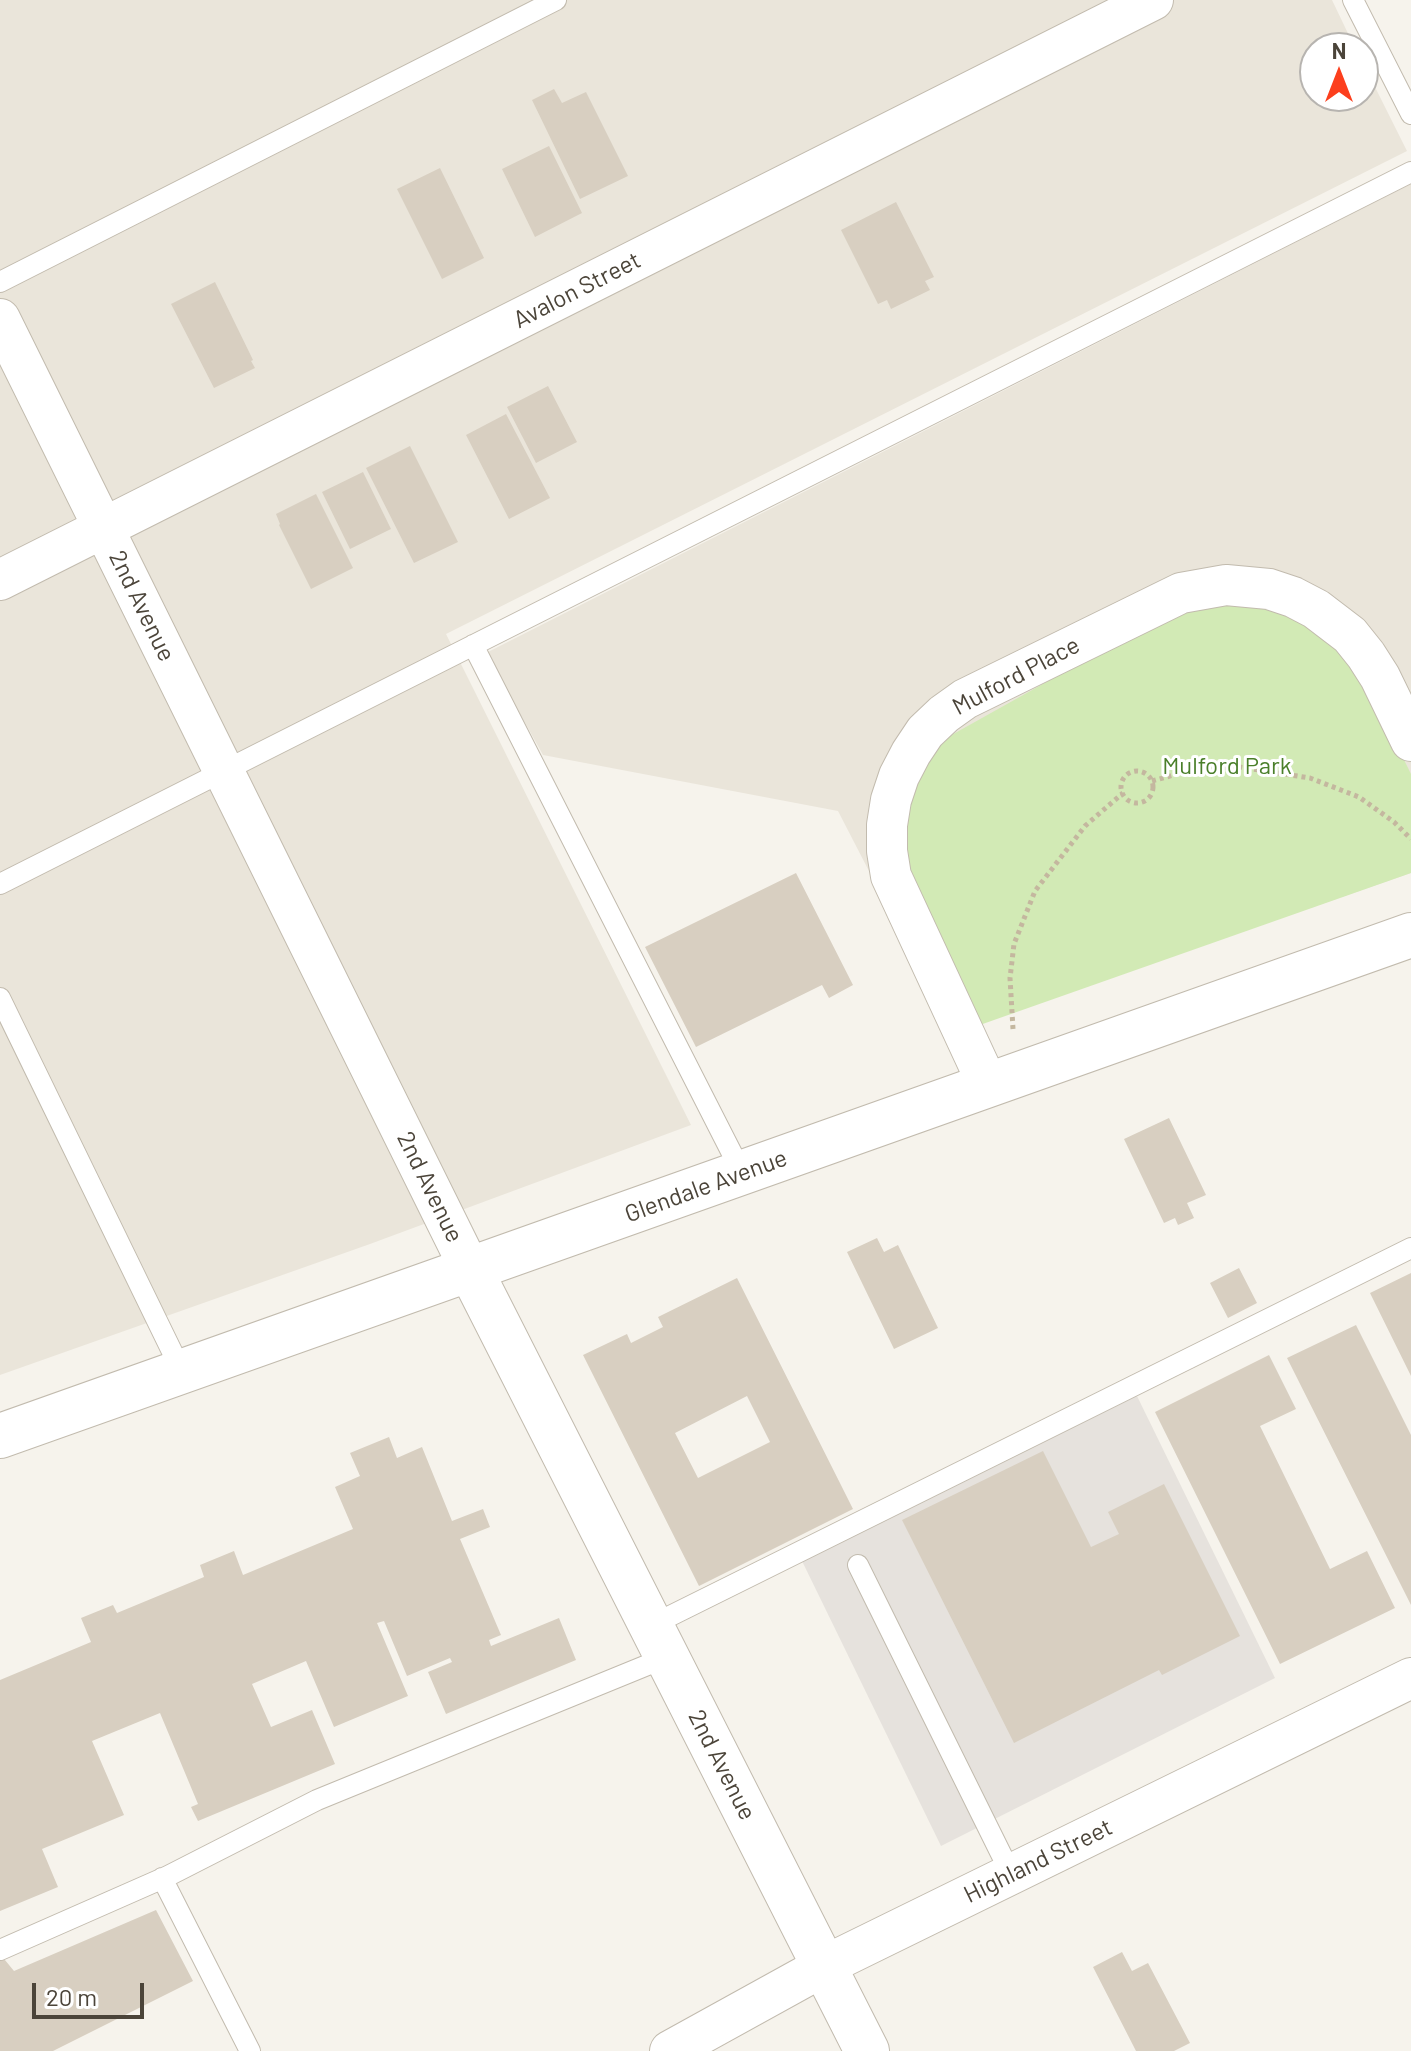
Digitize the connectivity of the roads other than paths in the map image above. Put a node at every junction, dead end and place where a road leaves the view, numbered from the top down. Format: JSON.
{"nodes":[{"id":1,"x":556,"y":0,"type":"edge"},
{"id":2,"x":1153,"y":0,"type":"edge"},
{"id":3,"x":1353,"y":0,"type":"edge"},
{"id":4,"x":1411,"y":114,"type":"edge"},
{"id":5,"x":1411,"y":172,"type":"edge"},
{"id":6,"x":0,"y":282,"type":"edge"},
{"id":7,"x":0,"y":319,"type":"edge"},
{"id":8,"x":103,"y":528,"type":"junction"},
{"id":9,"x":0,"y":580,"type":"edge"},
{"id":10,"x":473,"y":645,"type":"junction"},
{"id":11,"x":1411,"y":741,"type":"edge"},
{"id":12,"x":224,"y":771,"type":"junction"},
{"id":13,"x":0,"y":884,"type":"edge"},
{"id":14,"x":1411,"y":935,"type":"edge"},
{"id":15,"x":0,"y":998,"type":"edge"},
{"id":16,"x":988,"y":1085,"type":"junction"},
{"id":17,"x":742,"y":1173,"type":"junction"},
{"id":18,"x":1411,"y":1248,"type":"edge"},
{"id":19,"x":470,"y":1269,"type":"junction"},
{"id":20,"x":182,"y":1372,"type":"junction"},
{"id":21,"x":0,"y":1436,"type":"edge"},
{"id":22,"x":858,"y":1565,"type":"dead end"},
{"id":23,"x":658,"y":1641,"type":"junction"},
{"id":24,"x":1411,"y":1678,"type":"edge"},
{"id":25,"x":1011,"y":1874,"type":"junction"},
{"id":26,"x":162,"y":1878,"type":"junction"},
{"id":27,"x":0,"y":1950,"type":"edge"},
{"id":28,"x":824,"y":1966,"type":"junction"},
{"id":29,"x":250,"y":2051,"type":"edge"},
{"id":30,"x":670,"y":2051,"type":"edge"},
{"id":31,"x":867,"y":2051,"type":"edge"}],
"edges":[{"from":1,"to":6,"type":"lane"},
{"from":2,"to":8,"type":"street","name":"Avalon Street"},
{"from":3,"to":4,"type":"lane"},
{"from":5,"to":10,"type":"lane"},
{"from":7,"to":8,"type":"street","name":"2nd Avenue"},
{"from":8,"to":9,"type":"street","name":"Avalon Street"},
{"from":8,"to":12,"type":"street","name":"2nd Avenue"},
{"from":10,"to":12,"type":"lane"},
{"from":10,"to":17,"type":"lane"},
{"from":11,"to":16,"type":"street","name":"Mulford Place"},
{"from":12,"to":13,"type":"lane"},
{"from":12,"to":19,"type":"street","name":"2nd Avenue"},
{"from":14,"to":16,"type":"street","name":"Glendale Avenue"},
{"from":15,"to":20,"type":"lane"},
{"from":16,"to":17,"type":"street","name":"Glendale Avenue"},
{"from":17,"to":19,"type":"street","name":"Glendale Avenue"},
{"from":18,"to":23,"type":"lane"},
{"from":19,"to":20,"type":"street","name":"Glendale Avenue"},
{"from":19,"to":23,"type":"street","name":"2nd Avenue"},
{"from":20,"to":21,"type":"street","name":"Glendale Avenue"},
{"from":22,"to":25,"type":"lane"},
{"from":23,"to":26,"type":"lane"},
{"from":23,"to":28,"type":"street","name":"2nd Avenue"},
{"from":24,"to":25,"type":"street","name":"Highland Street"},
{"from":25,"to":28,"type":"street","name":"Highland Street"},
{"from":26,"to":27,"type":"lane"},
{"from":26,"to":29,"type":"lane"},
{"from":28,"to":30,"type":"street","name":"Highland Street"},
{"from":28,"to":31,"type":"street","name":"2nd Avenue"}]}
